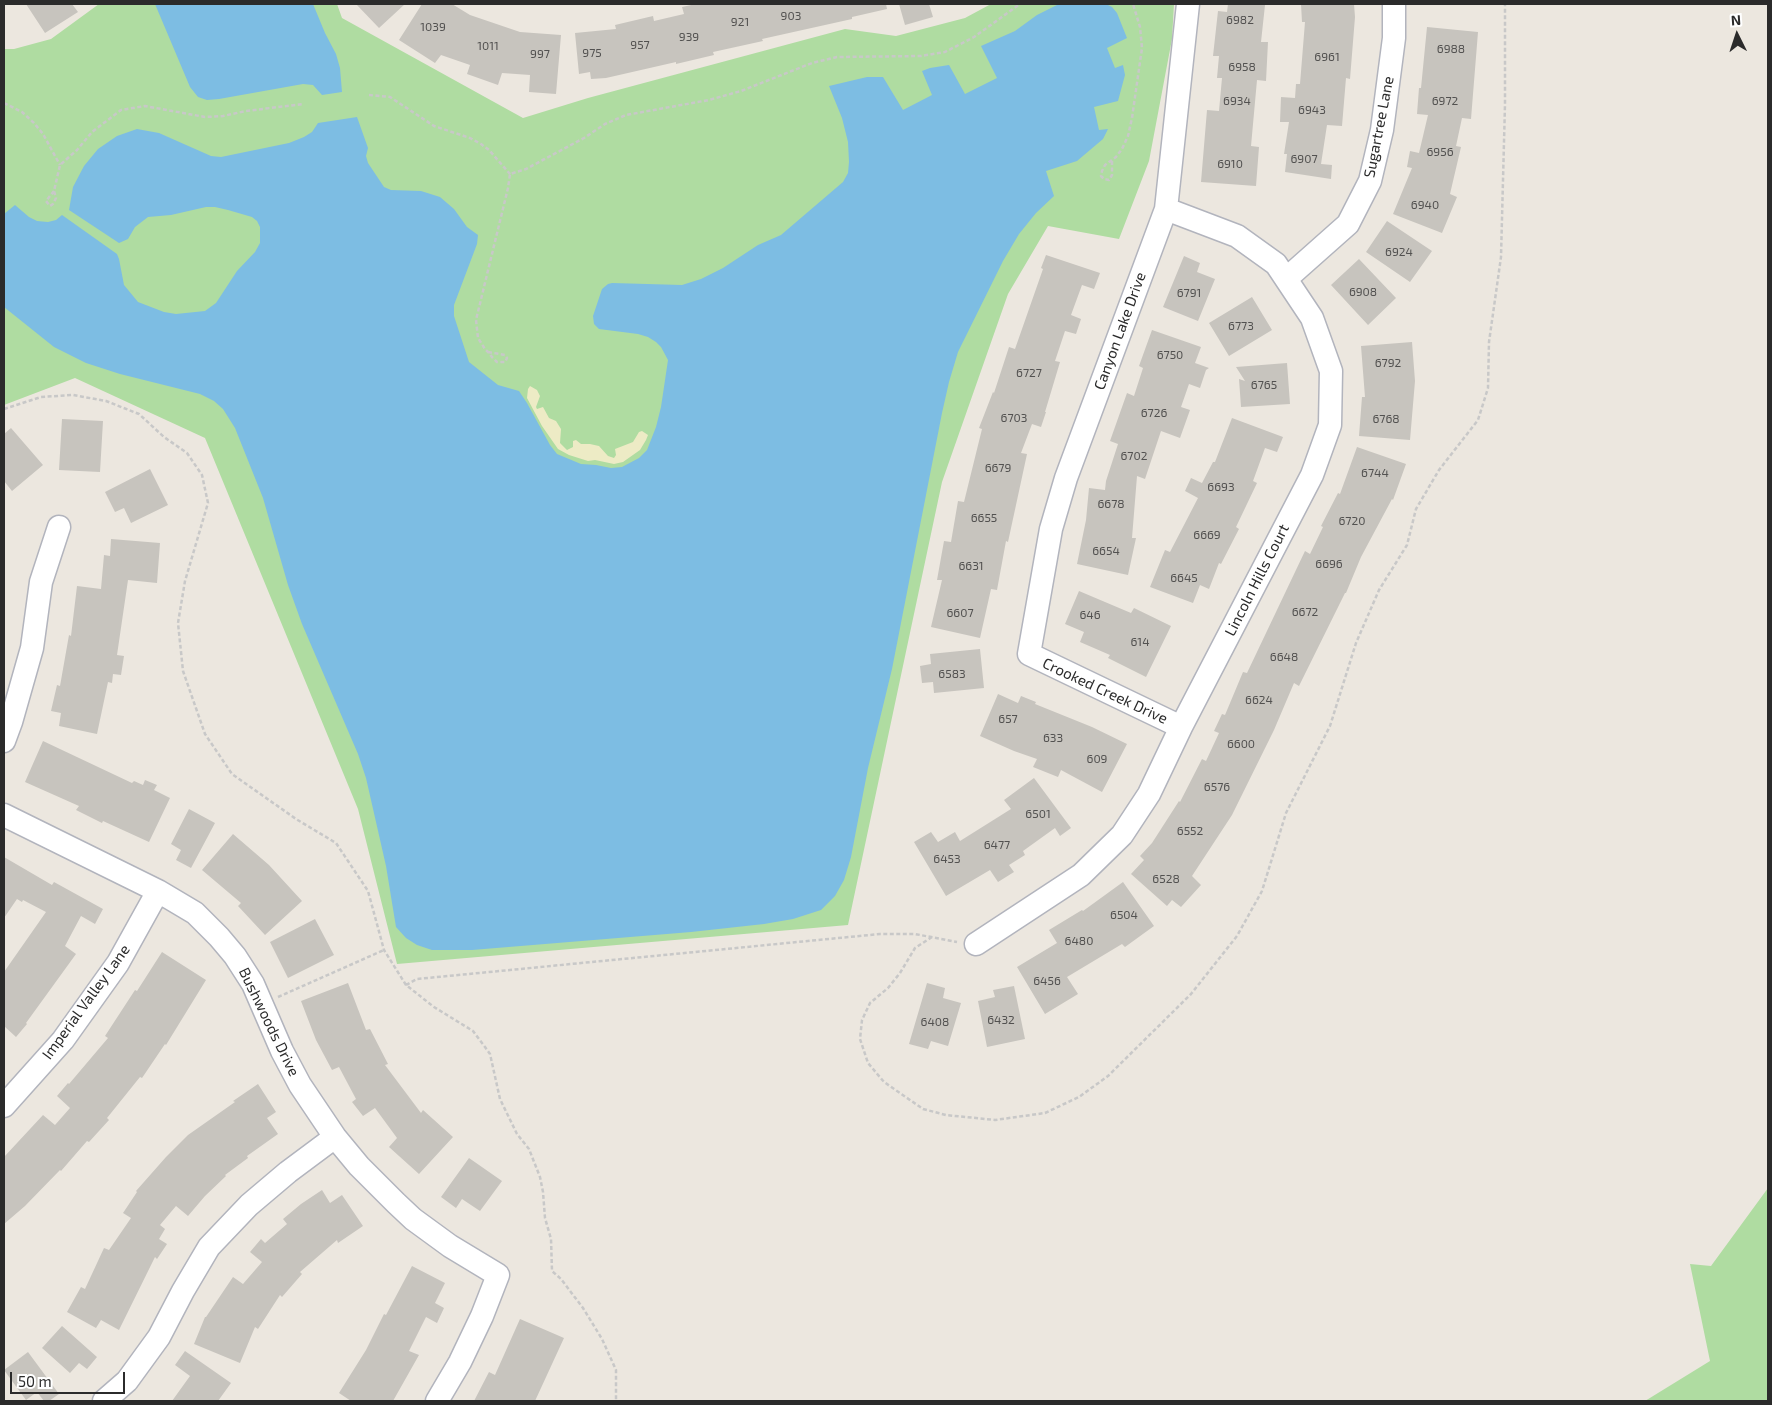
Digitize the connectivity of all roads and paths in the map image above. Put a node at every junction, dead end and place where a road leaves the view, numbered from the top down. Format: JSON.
{"nodes":[{"id":1,"x":1020,"y":4,"type":"edge"},
{"id":2,"x":1133,"y":4,"type":"edge"},
{"id":3,"x":1188,"y":4,"type":"edge"},
{"id":4,"x":1394,"y":4,"type":"edge"},
{"id":5,"x":1505,"y":4,"type":"edge"},
{"id":6,"x":369,"y":95,"type":"dead end"},
{"id":7,"x":4,"y":103,"type":"edge"},
{"id":8,"x":303,"y":104,"type":"dead end"},
{"id":9,"x":1112,"y":161,"type":"junction"},
{"id":10,"x":60,"y":166,"type":"junction"},
{"id":11,"x":510,"y":174,"type":"junction"},
{"id":12,"x":54,"y":191,"type":"junction"},
{"id":13,"x":1166,"y":209,"type":"junction"},
{"id":14,"x":1286,"y":279,"type":"junction"},
{"id":15,"x":488,"y":352,"type":"junction"},
{"id":16,"x":4,"y":409,"type":"edge"},
{"id":17,"x":59,"y":526,"type":"dead end"},
{"id":18,"x":1029,"y":654,"type":"joint"},
{"id":19,"x":1181,"y":727,"type":"junction"},
{"id":20,"x":4,"y":741,"type":"edge"},
{"id":21,"x":4,"y":815,"type":"edge"},
{"id":22,"x":158,"y":891,"type":"junction"},
{"id":23,"x":932,"y":937,"type":"junction"},
{"id":24,"x":976,"y":944,"type":"joint"},
{"id":25,"x":384,"y":950,"type":"junction"},
{"id":26,"x":406,"y":985,"type":"junction"},
{"id":27,"x":262,"y":1004,"type":"junction"},
{"id":28,"x":4,"y":1106,"type":"edge"},
{"id":29,"x":335,"y":1136,"type":"junction"},
{"id":30,"x":104,"y":1401,"type":"edge"},
{"id":31,"x":436,"y":1401,"type":"edge"},
{"id":32,"x":616,"y":1401,"type":"edge"}],
"edges":[{"from":1,"to":11,"type":"path"},
{"from":2,"to":9,"type":"path"},
{"from":3,"to":13,"type":"street","name":"Canyon Lake Drive"},
{"from":4,"to":14,"type":"street","name":"Sugartree Lane"},
{"from":5,"to":23,"type":"path"},
{"from":6,"to":11,"type":"path"},
{"from":7,"to":10,"type":"path"},
{"from":8,"to":10,"type":"path"},
{"from":9,"to":9,"type":"path"},
{"from":10,"to":12,"type":"path"},
{"from":11,"to":15,"type":"path"},
{"from":12,"to":12,"type":"path"},
{"from":13,"to":14,"type":"street","name":"Lincoln Hills Court"},
{"from":13,"to":18,"type":"street","name":"Canyon Lake Drive"},
{"from":14,"to":19,"type":"street","name":"Lincoln Hills Court"},
{"from":15,"to":15,"type":"path"},
{"from":16,"to":25,"type":"path"},
{"from":17,"to":20,"type":"street"},
{"from":18,"to":19,"type":"street","name":"Crooked Creek Drive"},
{"from":19,"to":24,"type":"street","name":"Lincoln Hills Court"},
{"from":21,"to":22,"type":"street","name":"Bushwoods Drive"},
{"from":22,"to":27,"type":"street","name":"Bushwoods Drive"},
{"from":22,"to":28,"type":"street","name":"Imperial Valley Lane"},
{"from":23,"to":24,"type":"path"},
{"from":23,"to":26,"type":"path"},
{"from":25,"to":26,"type":"path"},
{"from":25,"to":27,"type":"path"},
{"from":26,"to":32,"type":"path"},
{"from":27,"to":29,"type":"street","name":"Bushwoods Drive"},
{"from":29,"to":30,"type":"street"},
{"from":29,"to":31,"type":"street","name":"Bushwoods Drive"}]}
